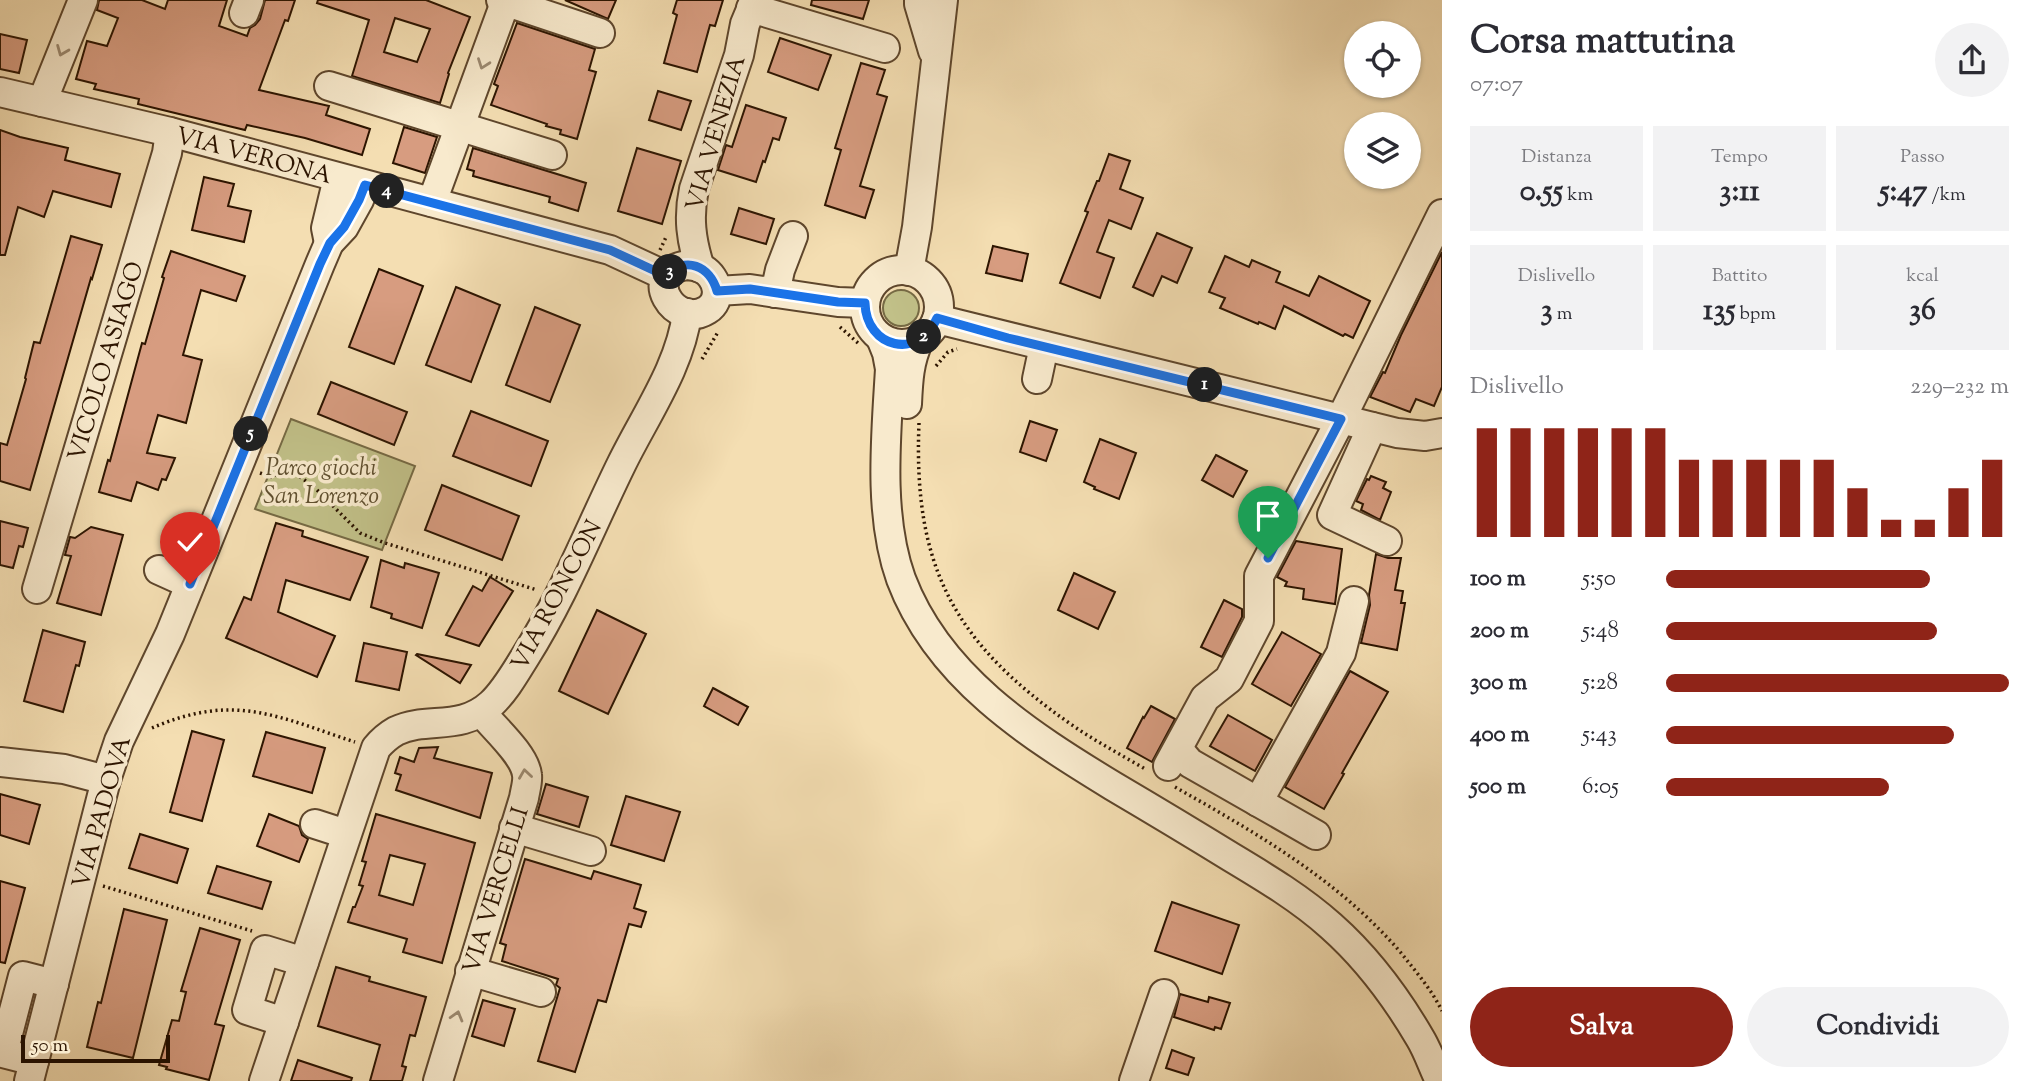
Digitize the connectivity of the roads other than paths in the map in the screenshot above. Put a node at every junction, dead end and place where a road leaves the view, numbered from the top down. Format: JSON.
{"nodes":[{"id":1,"x":83,"y":0,"type":"edge"},
{"id":2,"x":505,"y":0,"type":"edge"},
{"id":3,"x":919,"y":0,"type":"edge"},
{"id":4,"x":943,"y":0,"type":"edge"},
{"id":5,"x":753,"y":4,"type":"edge"},
{"id":6,"x":600,"y":33,"type":"dead end"},
{"id":7,"x":885,"y":48,"type":"dead end"},
{"id":8,"x":936,"y":61,"type":"junction"},
{"id":9,"x":329,"y":86,"type":"dead end"},
{"id":10,"x":0,"y":92,"type":"edge"},
{"id":11,"x":42,"y":102,"type":"junction"},
{"id":12,"x":460,"y":127,"type":"junction"},
{"id":13,"x":170,"y":132,"type":"junction"},
{"id":14,"x":552,"y":155,"type":"dead end"},
{"id":15,"x":351,"y":181,"type":"junction"},
{"id":16,"x":432,"y":202,"type":"junction"},
{"id":17,"x":1442,"y":214,"type":"edge"},
{"id":18,"x":793,"y":236,"type":"dead end"},
{"id":19,"x":700,"y":268,"type":"junction"},
{"id":20,"x":909,"y":271,"type":"junction"},
{"id":21,"x":666,"y":276,"type":"junction"},
{"id":22,"x":717,"y":291,"type":"junction"},
{"id":23,"x":775,"y":293,"type":"junction"},
{"id":24,"x":865,"y":303,"type":"junction"},
{"id":25,"x":687,"y":313,"type":"junction"},
{"id":26,"x":937,"y":318,"type":"junction"},
{"id":27,"x":870,"y":341,"type":"junction"},
{"id":28,"x":919,"y":341,"type":"junction"},
{"id":29,"x":1044,"y":346,"type":"junction"},
{"id":30,"x":1037,"y":379,"type":"dead end"},
{"id":31,"x":1341,"y":419,"type":"junction"},
{"id":32,"x":1372,"y":427,"type":"junction"},
{"id":33,"x":1442,"y":433,"type":"edge"},
{"id":34,"x":1387,"y":541,"type":"dead end"},
{"id":35,"x":159,"y":570,"type":"dead end"},
{"id":36,"x":190,"y":584,"type":"junction"},
{"id":37,"x":37,"y":589,"type":"dead end"},
{"id":38,"x":1354,"y":600,"type":"dead end"},
{"id":39,"x":481,"y":712,"type":"junction"},
{"id":40,"x":0,"y":762,"type":"edge"},
{"id":41,"x":106,"y":780,"type":"junction"},
{"id":42,"x":1258,"y":802,"type":"junction"},
{"id":43,"x":315,"y":824,"type":"dead end"},
{"id":44,"x":514,"y":828,"type":"junction"},
{"id":45,"x":346,"y":834,"type":"junction"},
{"id":46,"x":1316,"y":835,"type":"dead end"},
{"id":47,"x":591,"y":850,"type":"dead end"},
{"id":48,"x":304,"y":962,"type":"junction"},
{"id":49,"x":470,"y":971,"type":"junction"},
{"id":50,"x":541,"y":992,"type":"dead end"},
{"id":51,"x":1164,"y":994,"type":"dead end"},
{"id":52,"x":284,"y":1022,"type":"junction"},
{"id":53,"x":1442,"y":1040,"type":"edge"},
{"id":54,"x":32,"y":1071,"type":"edge"},
{"id":55,"x":264,"y":1081,"type":"edge"},
{"id":56,"x":438,"y":1081,"type":"edge"},
{"id":57,"x":1134,"y":1081,"type":"edge"},
{"id":58,"x":1440,"y":1081,"type":"edge"}],
"edges":[{"from":1,"to":11,"type":"street","one_way":true},
{"from":2,"to":6,"type":"street"},
{"from":2,"to":12,"type":"street","one_way":true},
{"from":3,"to":8,"type":"street"},
{"from":4,"to":8,"type":"street"},
{"from":5,"to":7,"type":"street"},
{"from":5,"to":19,"type":"street","name":"VIA VENEZIA"},
{"from":8,"to":20,"type":"street"},
{"from":9,"to":12,"type":"street"},
{"from":10,"to":11,"type":"street","name":"VIA VERONA"},
{"from":11,"to":13,"type":"street","name":"VIA VERONA"},
{"from":12,"to":14,"type":"street"},
{"from":12,"to":16,"type":"street"},
{"from":13,"to":15,"type":"street","name":"VIA VERONA"},
{"from":13,"to":37,"type":"street","name":"VICOLO ASIAGO"},
{"from":15,"to":16,"type":"street","name":"VIA VERONA"},
{"from":15,"to":36,"type":"street","name":"VIA PADOVA"},
{"from":16,"to":21,"type":"street","name":"VIA VERONA"},
{"from":17,"to":31,"type":"street"},
{"from":18,"to":23,"type":"street"},
{"from":19,"to":21,"type":"street"},
{"from":19,"to":22,"type":"street"},
{"from":20,"to":24,"type":"street"},
{"from":20,"to":26,"type":"street"},
{"from":21,"to":25,"type":"street"},
{"from":22,"to":23,"type":"street"},
{"from":22,"to":25,"type":"street"},
{"from":23,"to":24,"type":"street"},
{"from":24,"to":27,"type":"street"},
{"from":25,"to":39,"type":"street","name":"VIA RONCON"},
{"from":26,"to":28,"type":"street"},
{"from":26,"to":29,"type":"street"},
{"from":27,"to":28,"type":"street"},
{"from":27,"to":58,"type":"street"},
{"from":28,"to":53,"type":"street"},
{"from":29,"to":30,"type":"street"},
{"from":29,"to":31,"type":"street"},
{"from":31,"to":32,"type":"street"},
{"from":31,"to":42,"type":"street"},
{"from":32,"to":33,"type":"street"},
{"from":32,"to":34,"type":"street"},
{"from":35,"to":36,"type":"street"},
{"from":36,"to":41,"type":"street","name":"VIA PADOVA"},
{"from":38,"to":42,"type":"street"},
{"from":44,"to":39,"type":"street","name":"VIA VERCELLI","one_way":true},
{"from":39,"to":45,"type":"street","name":"VIA RONCON"},
{"from":40,"to":41,"type":"street"},
{"from":41,"to":54,"type":"street","name":"VIA PADOVA"},
{"from":42,"to":46,"type":"street"},
{"from":43,"to":45,"type":"street"},
{"from":44,"to":47,"type":"street"},
{"from":44,"to":49,"type":"street","name":"VIA VERCELLI"},
{"from":45,"to":48,"type":"street","name":"VIA RONCON"},
{"from":48,"to":52,"type":"street","name":"VIA RONCON"},
{"from":48,"to":52,"type":"street"},
{"from":49,"to":50,"type":"street"},
{"from":56,"to":49,"type":"street","name":"VIA VERCELLI","one_way":true},
{"from":51,"to":57,"type":"street"},
{"from":52,"to":55,"type":"street","name":"VIA RONCON"}]}
